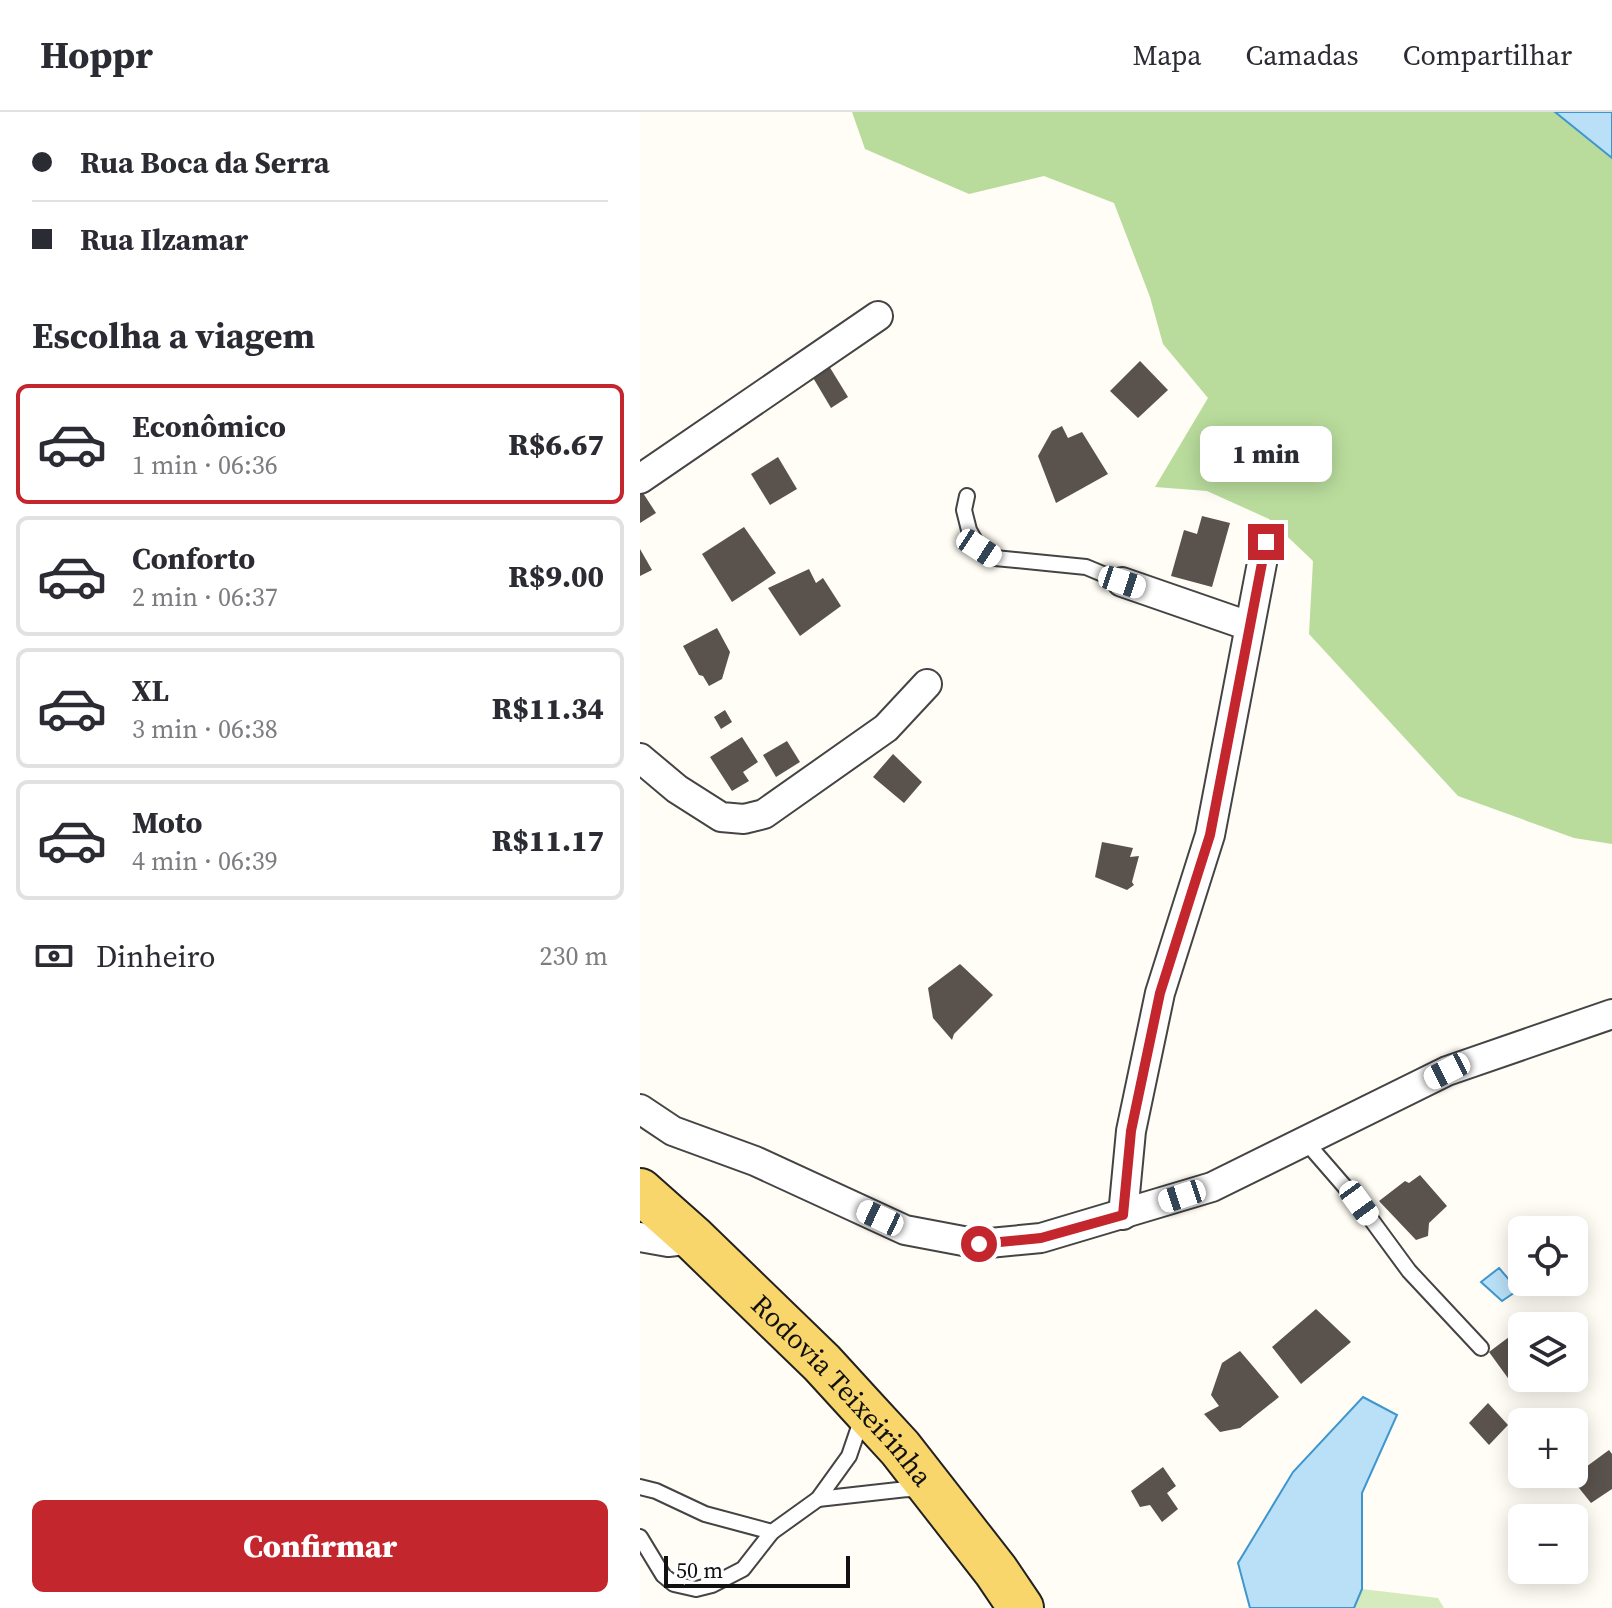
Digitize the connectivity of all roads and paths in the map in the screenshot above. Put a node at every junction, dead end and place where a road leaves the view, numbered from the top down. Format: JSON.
{"nodes":[{"id":1,"x":878,"y":316,"type":"dead end"},
{"id":2,"x":640,"y":479,"type":"edge"},
{"id":3,"x":967,"y":496,"type":"dead end"},
{"id":4,"x":1266,"y":542,"type":"dead end"},
{"id":5,"x":1122,"y":582,"type":"joint"},
{"id":6,"x":1249,"y":626,"type":"junction"},
{"id":7,"x":927,"y":684,"type":"dead end"},
{"id":8,"x":640,"y":758,"type":"edge"},
{"id":9,"x":1612,"y":1014,"type":"edge"},
{"id":10,"x":640,"y":1109,"type":"edge"},
{"id":11,"x":1306,"y":1142,"type":"junction"},
{"id":12,"x":640,"y":1191,"type":"edge"},
{"id":13,"x":1123,"y":1215,"type":"junction"},
{"id":14,"x":640,"y":1237,"type":"edge"},
{"id":15,"x":694,"y":1239,"type":"junction"},
{"id":16,"x":1481,"y":1348,"type":"dead end"},
{"id":17,"x":865,"y":1410,"type":"junction"},
{"id":18,"x":640,"y":1487,"type":"edge"},
{"id":19,"x":933,"y":1491,"type":"junction"},
{"id":20,"x":818,"y":1499,"type":"junction"},
{"id":21,"x":772,"y":1532,"type":"junction"},
{"id":22,"x":640,"y":1537,"type":"edge"},
{"id":23,"x":1021,"y":1608,"type":"edge"}],
"edges":[{"from":1,"to":2,"type":"street"},
{"from":3,"to":5,"type":"lane"},
{"from":4,"to":6,"type":"street"},
{"from":5,"to":6,"type":"street"},
{"from":6,"to":13,"type":"street"},
{"from":7,"to":8,"type":"street"},
{"from":9,"to":11,"type":"street"},
{"from":10,"to":13,"type":"street"},
{"from":11,"to":13,"type":"street"},
{"from":11,"to":16,"type":"lane"},
{"from":12,"to":15,"type":"main road","name":"Rodovia Teixeirinha"},
{"from":14,"to":15,"type":"street"},
{"from":15,"to":17,"type":"main road","name":"Rodovia Teixeirinha"},
{"from":17,"to":19,"type":"main road","name":"Rodovia Teixeirinha"},
{"from":17,"to":20,"type":"lane"},
{"from":18,"to":21,"type":"lane"},
{"from":19,"to":20,"type":"lane"},
{"from":19,"to":23,"type":"main road","name":"Rodovia Teixeirinha"},
{"from":20,"to":21,"type":"lane"},
{"from":21,"to":22,"type":"lane"}]}
